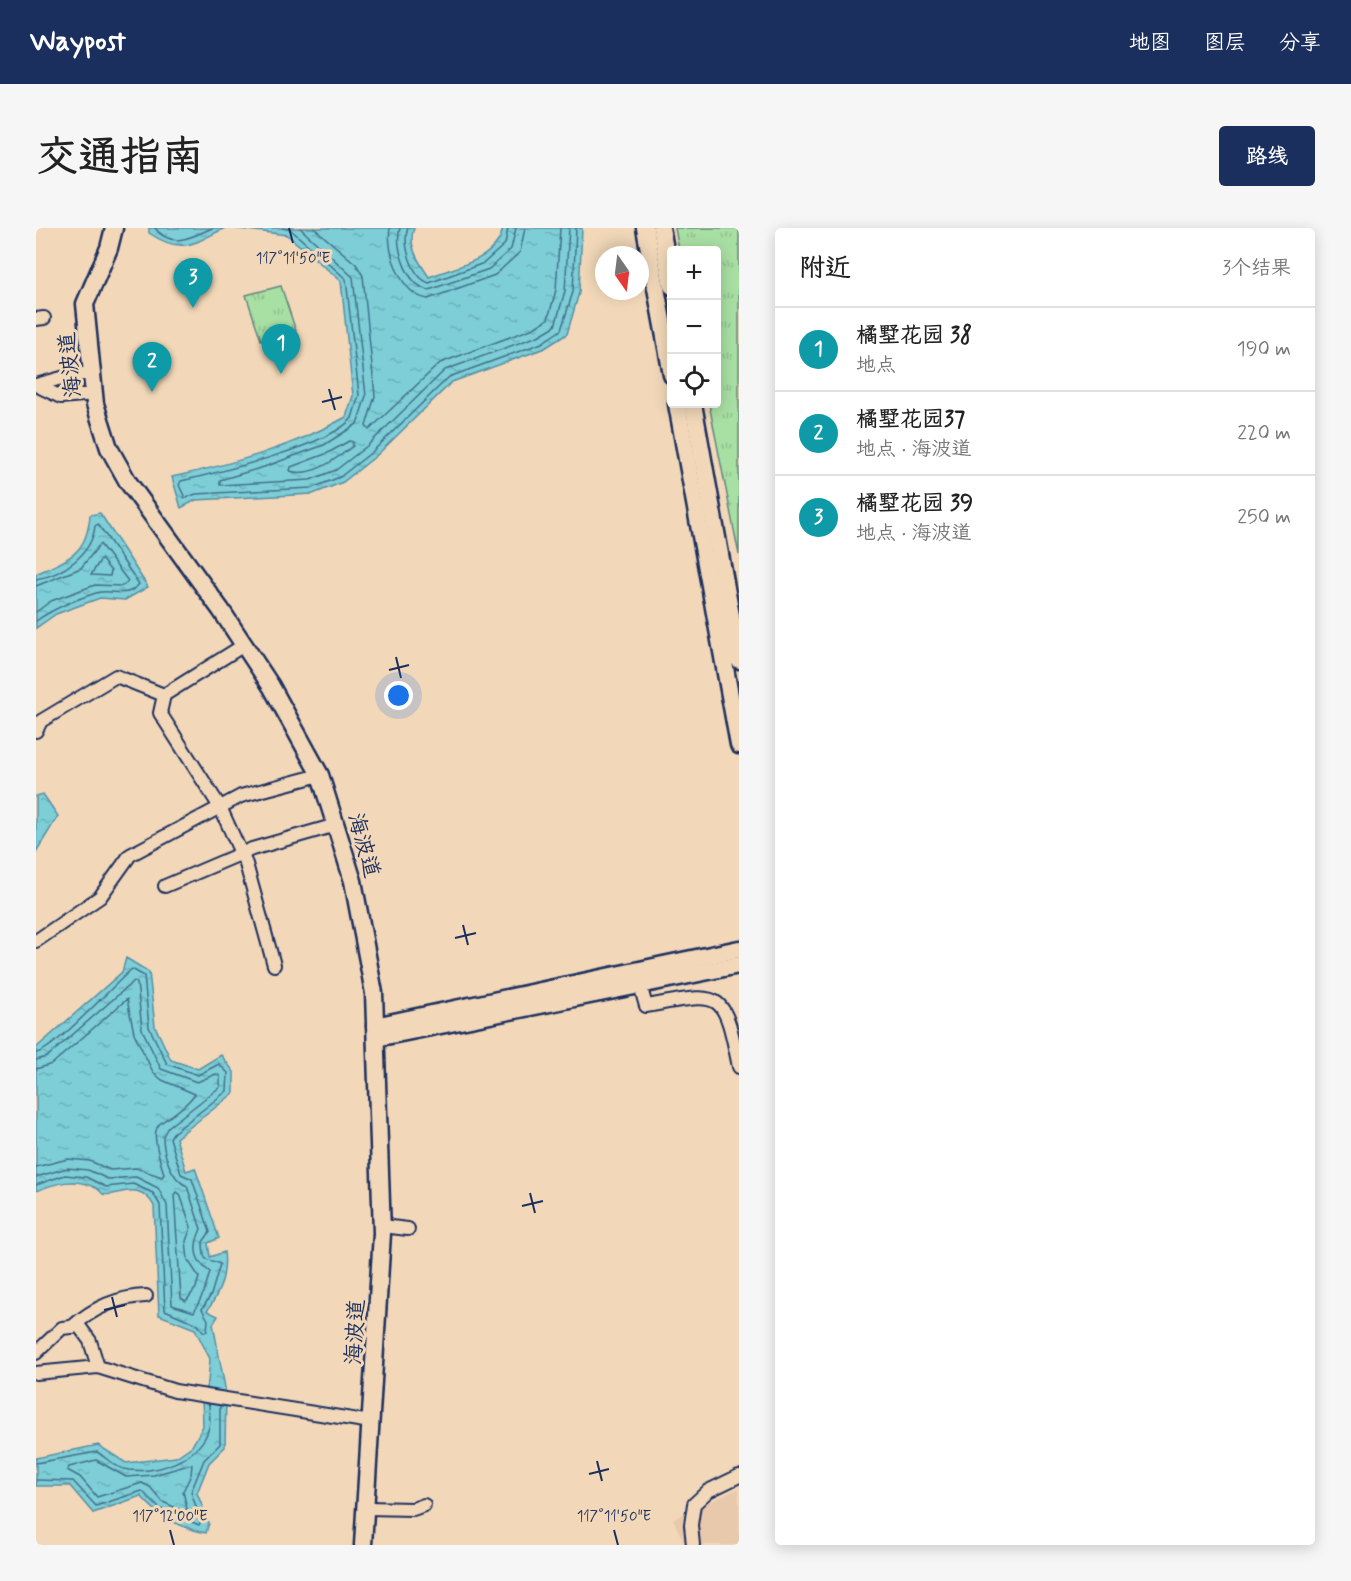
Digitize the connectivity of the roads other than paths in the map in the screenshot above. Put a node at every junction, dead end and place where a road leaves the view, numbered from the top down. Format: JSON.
{"nodes":[{"id":1,"x":114,"y":228,"type":"edge"},
{"id":2,"x":645,"y":228,"type":"edge"},
{"id":3,"x":661,"y":228,"type":"edge"},
{"id":4,"x":667,"y":260,"type":"edge"},
{"id":5,"x":668,"y":354,"type":"edge"},
{"id":6,"x":91,"y":373,"type":"junction"},
{"id":7,"x":36,"y":386,"type":"edge"},
{"id":8,"x":94,"y":394,"type":"junction"},
{"id":9,"x":678,"y":408,"type":"edge"},
{"id":10,"x":694,"y":408,"type":"edge"},
{"id":11,"x":244,"y":645,"type":"junction"},
{"id":12,"x":739,"y":660,"type":"edge"},
{"id":13,"x":164,"y":695,"type":"junction"},
{"id":14,"x":36,"y":731,"type":"edge"},
{"id":15,"x":739,"y":746,"type":"edge"},
{"id":16,"x":320,"y":775,"type":"junction"},
{"id":17,"x":220,"y":807,"type":"junction"},
{"id":18,"x":336,"y":825,"type":"junction"},
{"id":19,"x":241,"y":853,"type":"junction"},
{"id":20,"x":165,"y":886,"type":"dead end"},
{"id":21,"x":36,"y":941,"type":"edge"},
{"id":22,"x":739,"y":949,"type":"edge"},
{"id":23,"x":274,"y":965,"type":"dead end"},
{"id":24,"x":739,"y":965,"type":"edge"},
{"id":25,"x":638,"y":978,"type":"junction"},
{"id":26,"x":375,"y":1032,"type":"junction"},
{"id":27,"x":739,"y":1067,"type":"edge"},
{"id":28,"x":382,"y":1226,"type":"junction"},
{"id":29,"x":408,"y":1229,"type":"dead end"},
{"id":30,"x":146,"y":1296,"type":"dead end"},
{"id":31,"x":72,"y":1327,"type":"junction"},
{"id":32,"x":36,"y":1353,"type":"edge"},
{"id":33,"x":98,"y":1367,"type":"junction"},
{"id":34,"x":36,"y":1373,"type":"edge"},
{"id":35,"x":371,"y":1422,"type":"junction"},
{"id":36,"x":739,"y":1476,"type":"edge"},
{"id":37,"x":424,"y":1505,"type":"dead end"},
{"id":38,"x":366,"y":1508,"type":"junction"},
{"id":39,"x":363,"y":1545,"type":"edge"},
{"id":40,"x":693,"y":1545,"type":"edge"}],
"edges":[{"from":1,"to":6,"type":"street","name":"海波道"},
{"from":2,"to":5,"type":"street"},
{"from":3,"to":4,"type":"street"},
{"from":6,"to":7,"type":"street"},
{"from":6,"to":8,"type":"street","name":"海波道"},
{"from":7,"to":8,"type":"street"},
{"from":8,"to":11,"type":"street","name":"海波道"},
{"from":9,"to":15,"type":"street"},
{"from":10,"to":12,"type":"street"},
{"from":11,"to":13,"type":"street"},
{"from":11,"to":16,"type":"street","name":"海波道"},
{"from":13,"to":14,"type":"street"},
{"from":13,"to":17,"type":"street"},
{"from":16,"to":17,"type":"street"},
{"from":16,"to":18,"type":"street","name":"海波道"},
{"from":17,"to":19,"type":"street"},
{"from":17,"to":21,"type":"street"},
{"from":18,"to":19,"type":"street"},
{"from":18,"to":26,"type":"street","name":"海波道"},
{"from":19,"to":20,"type":"street"},
{"from":19,"to":23,"type":"street"},
{"from":22,"to":25,"type":"street"},
{"from":24,"to":25,"type":"street"},
{"from":25,"to":26,"type":"street"},
{"from":25,"to":27,"type":"street"},
{"from":26,"to":28,"type":"street","name":"海波道"},
{"from":28,"to":29,"type":"street"},
{"from":28,"to":35,"type":"street","name":"海波道"},
{"from":30,"to":31,"type":"street"},
{"from":31,"to":32,"type":"street"},
{"from":31,"to":33,"type":"street"},
{"from":33,"to":34,"type":"street"},
{"from":33,"to":35,"type":"street"},
{"from":35,"to":38,"type":"street","name":"海波道"},
{"from":36,"to":40,"type":"street"},
{"from":37,"to":38,"type":"street"},
{"from":38,"to":39,"type":"street","name":"海波道"}]}
